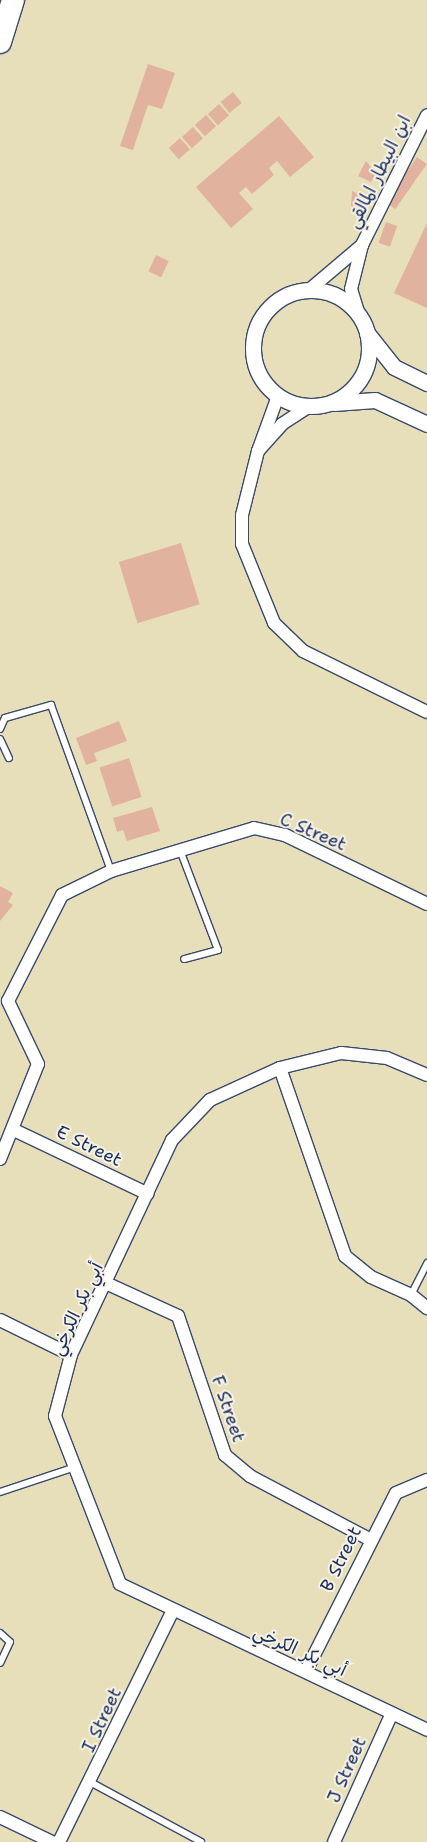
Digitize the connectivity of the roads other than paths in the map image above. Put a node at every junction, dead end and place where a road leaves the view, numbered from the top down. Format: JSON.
{"nodes":[{"id":1,"x":13,"y":0,"type":"edge"},
{"id":2,"x":0,"y":42,"type":"edge"},
{"id":3,"x":427,"y":115,"type":"edge"},
{"id":4,"x":362,"y":245,"type":"junction"},
{"id":5,"x":309,"y":290,"type":"junction"},
{"id":6,"x":359,"y":315,"type":"junction"},
{"id":7,"x":367,"y":333,"type":"junction"},
{"id":8,"x":427,"y":383,"type":"edge"},
{"id":9,"x":278,"y":396,"type":"junction"},
{"id":10,"x":330,"y":403,"type":"junction"},
{"id":11,"x":310,"y":406,"type":"junction"},
{"id":12,"x":427,"y":424,"type":"edge"},
{"id":13,"x":258,"y":452,"type":"junction"},
{"id":14,"x":427,"y":712,"type":"edge"},
{"id":15,"x":0,"y":729,"type":"edge"},
{"id":16,"x":0,"y":739,"type":"edge"},
{"id":17,"x":9,"y":758,"type":"dead end"},
{"id":18,"x":179,"y":849,"type":"junction"},
{"id":19,"x":111,"y":871,"type":"junction"},
{"id":20,"x":427,"y":904,"type":"edge"},
{"id":21,"x":184,"y":959,"type":"dead end"},
{"id":22,"x":280,"y":1068,"type":"junction"},
{"id":23,"x":427,"y":1074,"type":"edge"},
{"id":24,"x":14,"y":1130,"type":"junction"},
{"id":25,"x":0,"y":1159,"type":"edge"},
{"id":26,"x":148,"y":1194,"type":"junction"},
{"id":27,"x":427,"y":1263,"type":"edge"},
{"id":28,"x":108,"y":1284,"type":"junction"},
{"id":29,"x":411,"y":1295,"type":"junction"},
{"id":30,"x":427,"y":1308,"type":"edge"},
{"id":31,"x":0,"y":1320,"type":"edge"},
{"id":32,"x":71,"y":1355,"type":"junction"},
{"id":33,"x":72,"y":1468,"type":"junction"},
{"id":34,"x":427,"y":1480,"type":"edge"},
{"id":35,"x":0,"y":1492,"type":"edge"},
{"id":36,"x":369,"y":1539,"type":"junction"},
{"id":37,"x":172,"y":1612,"type":"junction"},
{"id":38,"x":0,"y":1634,"type":"edge"},
{"id":39,"x":0,"y":1663,"type":"edge"},
{"id":40,"x":306,"y":1671,"type":"junction"},
{"id":41,"x":392,"y":1713,"type":"junction"},
{"id":42,"x":427,"y":1730,"type":"edge"},
{"id":43,"x":92,"y":1783,"type":"junction"},
{"id":44,"x":0,"y":1817,"type":"edge"},
{"id":45,"x":52,"y":1842,"type":"edge"},
{"id":46,"x":59,"y":1842,"type":"edge"},
{"id":47,"x":201,"y":1842,"type":"edge"},
{"id":48,"x":334,"y":1842,"type":"edge"}],
"edges":[{"from":1,"to":2,"type":"highway"},
{"from":3,"to":4,"type":"street","name":"ابن البيطار المالقي"},
{"from":4,"to":5,"type":"street"},
{"from":4,"to":6,"type":"street"},
{"from":5,"to":6,"type":"street"},
{"from":5,"to":9,"type":"street"},
{"from":6,"to":7,"type":"street"},
{"from":7,"to":8,"type":"street"},
{"from":7,"to":10,"type":"street"},
{"from":9,"to":11,"type":"street"},
{"from":9,"to":13,"type":"street"},
{"from":10,"to":11,"type":"street"},
{"from":10,"to":12,"type":"street"},
{"from":11,"to":13,"type":"street"},
{"from":13,"to":14,"type":"street"},
{"from":15,"to":19,"type":"lane"},
{"from":16,"to":17,"type":"lane"},
{"from":18,"to":19,"type":"street","name":"C Street"},
{"from":18,"to":20,"type":"street","name":"C Street"},
{"from":18,"to":21,"type":"lane"},
{"from":19,"to":24,"type":"street","name":"C Street"},
{"from":22,"to":23,"type":"street","name":"أبي بكر الكرخي"},
{"from":22,"to":26,"type":"street","name":"أبي بكر الكرخي"},
{"from":22,"to":29,"type":"street"},
{"from":24,"to":25,"type":"street","name":"C Street"},
{"from":24,"to":26,"type":"street","name":"E Street"},
{"from":26,"to":28,"type":"street","name":"أبي بكر الكرخي"},
{"from":27,"to":29,"type":"lane"},
{"from":28,"to":32,"type":"street","name":"أبي بكر الكرخي"},
{"from":28,"to":36,"type":"street","name":"F Street"},
{"from":29,"to":30,"type":"street"},
{"from":31,"to":32,"type":"street"},
{"from":32,"to":33,"type":"street","name":"أبي بكر الكرخي"},
{"from":33,"to":35,"type":"lane"},
{"from":33,"to":37,"type":"street","name":"أبي بكر الكرخي"},
{"from":34,"to":36,"type":"street","name":"B Street"},
{"from":36,"to":40,"type":"street","name":"B Street"},
{"from":37,"to":40,"type":"street","name":"أبي بكر الكرخي"},
{"from":37,"to":43,"type":"street","name":"I Street"},
{"from":38,"to":39,"type":"lane"},
{"from":40,"to":41,"type":"street","name":"أبي بكر الكرخي"},
{"from":41,"to":42,"type":"street","name":"أبي بكر الكرخي"},
{"from":41,"to":48,"type":"street","name":"J Street"},
{"from":43,"to":46,"type":"street","name":"I Street"},
{"from":43,"to":47,"type":"lane"},
{"from":44,"to":45,"type":"street"}]}
